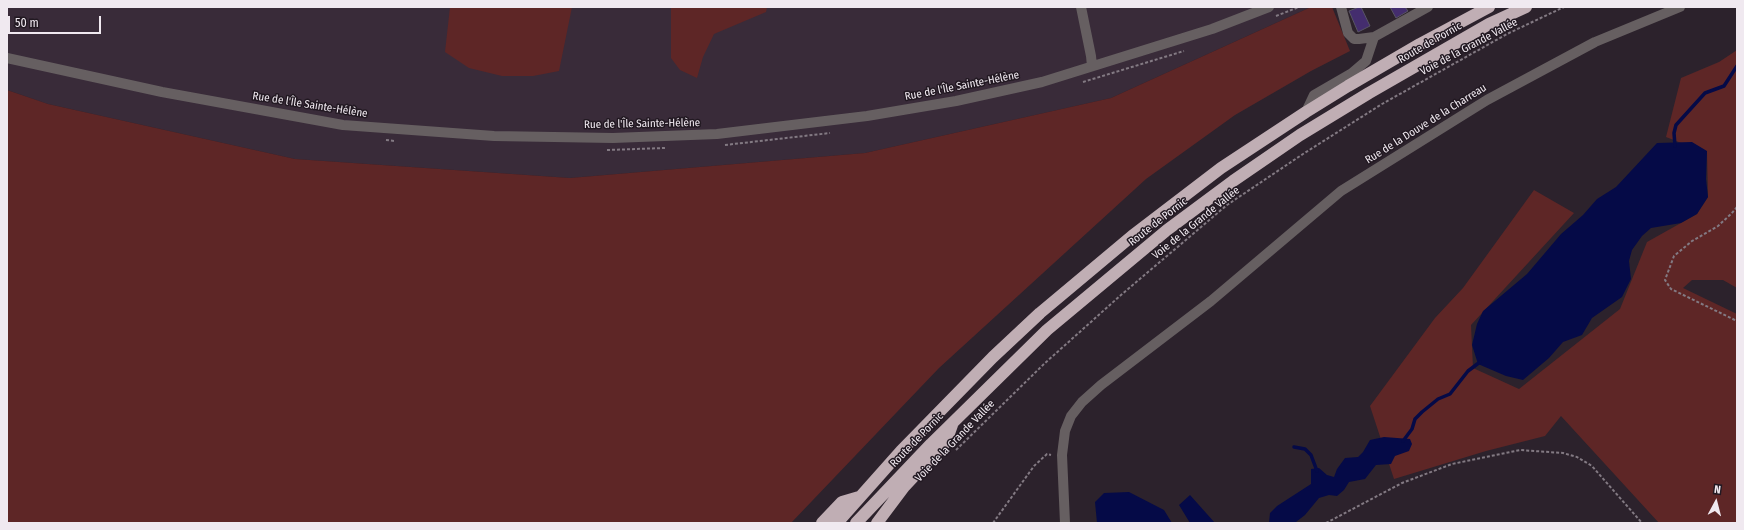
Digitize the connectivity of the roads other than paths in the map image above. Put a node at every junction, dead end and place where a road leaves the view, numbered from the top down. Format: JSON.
{"nodes":[{"id":1,"x":1081,"y":7,"type":"edge"},
{"id":2,"x":1269,"y":7,"type":"edge"},
{"id":3,"x":1341,"y":7,"type":"edge"},
{"id":4,"x":1428,"y":7,"type":"edge"},
{"id":5,"x":1489,"y":7,"type":"edge"},
{"id":6,"x":1526,"y":7,"type":"edge"},
{"id":7,"x":1680,"y":7,"type":"edge"},
{"id":8,"x":1374,"y":37,"type":"junction"},
{"id":9,"x":7,"y":58,"type":"edge"},
{"id":10,"x":1092,"y":66,"type":"junction"},
{"id":11,"x":1306,"y":112,"type":"junction"},
{"id":12,"x":954,"y":420,"type":"junction"},
{"id":13,"x":859,"y":497,"type":"junction"},
{"id":14,"x":822,"y":523,"type":"edge"},
{"id":15,"x":837,"y":523,"type":"edge"},
{"id":16,"x":856,"y":523,"type":"edge"},
{"id":17,"x":877,"y":523,"type":"edge"},
{"id":18,"x":1065,"y":523,"type":"edge"}],
"edges":[{"from":1,"to":10,"type":"street"},
{"from":2,"to":10,"type":"street","name":"Rue de l'Île Sainte-Hélène"},
{"from":3,"to":8,"type":"street"},
{"from":4,"to":8,"type":"street"},
{"from":5,"to":11,"type":"highway","name":"Route de Pornic"},
{"from":6,"to":12,"type":"highway","name":"Route de Pornic"},
{"from":7,"to":18,"type":"street","name":"Rue de la Douve de la Charreau"},
{"from":8,"to":11,"type":"street"},
{"from":9,"to":10,"type":"street","name":"Rue de l'Île Sainte-Hélène"},
{"from":11,"to":13,"type":"highway","name":"Route de Pornic"},
{"from":12,"to":16,"type":"highway","name":"Route de Pornic"},
{"from":12,"to":17,"type":"highway"},
{"from":13,"to":14,"type":"highway"},
{"from":13,"to":15,"type":"highway","name":"Route de Pornic"}]}
